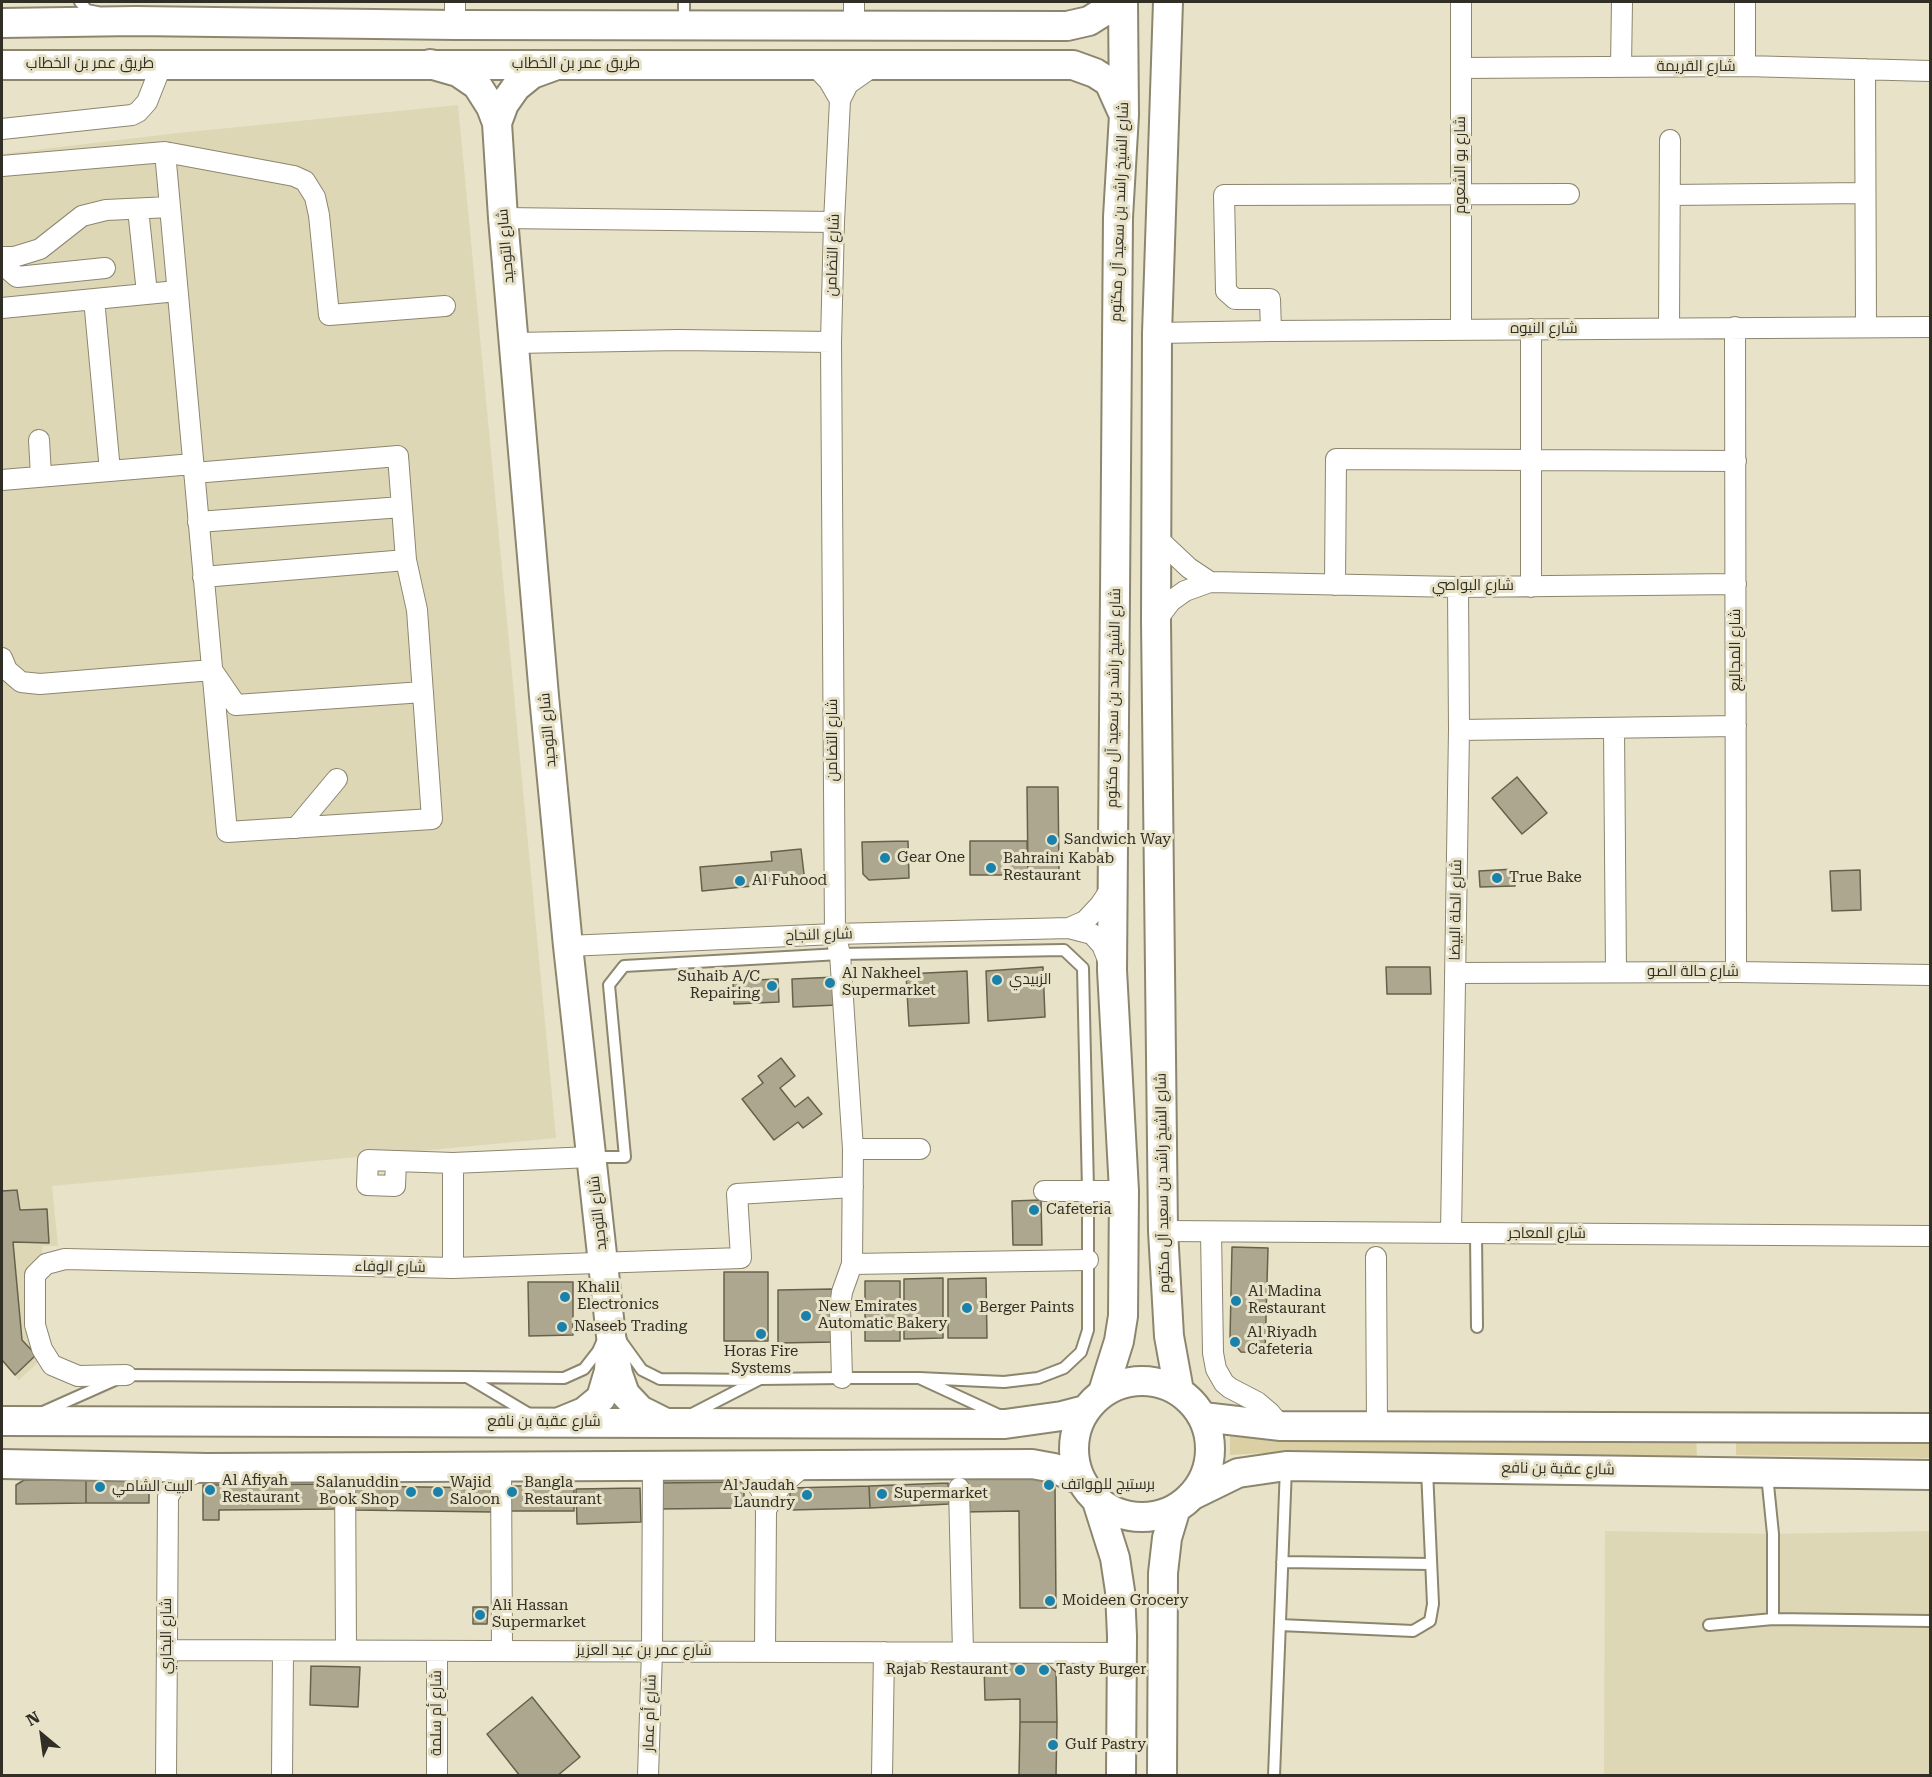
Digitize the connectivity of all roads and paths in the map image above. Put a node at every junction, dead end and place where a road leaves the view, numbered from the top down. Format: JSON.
{"nodes":[{"id":1,"x":4,"y":2,"type":"edge"},
{"id":2,"x":80,"y":2,"type":"edge"},
{"id":3,"x":1112,"y":2,"type":"edge"},
{"id":4,"x":1123,"y":2,"type":"edge"},
{"id":5,"x":1168,"y":2,"type":"edge"},
{"id":6,"x":1461,"y":2,"type":"edge"},
{"id":7,"x":1622,"y":2,"type":"edge"},
{"id":8,"x":1745,"y":2,"type":"edge"},
{"id":9,"x":455,"y":13,"type":"edge"},
{"id":10,"x":684,"y":14,"type":"edge"},
{"id":11,"x":854,"y":14,"type":"edge"},
{"id":12,"x":135,"y":21,"type":"junction"},
{"id":13,"x":2,"y":23,"type":"edge"},
{"id":14,"x":40,"y":23,"type":"junction"},
{"id":15,"x":728,"y":26,"type":"junction"},
{"id":16,"x":162,"y":64,"type":"junction"},
{"id":17,"x":430,"y":64,"type":"junction"},
{"id":18,"x":559,"y":64,"type":"junction"},
{"id":19,"x":2,"y":65,"type":"edge"},
{"id":20,"x":723,"y":65,"type":"junction"},
{"id":21,"x":814,"y":65,"type":"junction"},
{"id":22,"x":875,"y":65,"type":"junction"},
{"id":23,"x":1745,"y":66,"type":"junction"},
{"id":24,"x":1621,"y":67,"type":"junction"},
{"id":25,"x":1462,"y":68,"type":"junction"},
{"id":26,"x":1865,"y":69,"type":"junction"},
{"id":27,"x":1930,"y":70,"type":"edge"},
{"id":28,"x":840,"y":100,"type":"junction"},
{"id":29,"x":1124,"y":115,"type":"junction"},
{"id":30,"x":497,"y":123,"type":"junction"},
{"id":31,"x":2,"y":129,"type":"edge"},
{"id":32,"x":1670,"y":140,"type":"dead end"},
{"id":33,"x":165,"y":152,"type":"junction"},
{"id":34,"x":2,"y":166,"type":"edge"},
{"id":35,"x":1865,"y":193,"type":"junction"},
{"id":36,"x":1461,"y":195,"type":"junction"},
{"id":37,"x":1569,"y":195,"type":"dead end"},
{"id":38,"x":1670,"y":195,"type":"junction"},
{"id":39,"x":170,"y":207,"type":"junction"},
{"id":40,"x":138,"y":209,"type":"junction"},
{"id":41,"x":1118,"y":217,"type":"junction"},
{"id":42,"x":503,"y":218,"type":"junction"},
{"id":43,"x":834,"y":222,"type":"junction"},
{"id":44,"x":2,"y":257,"type":"edge"},
{"id":45,"x":2,"y":264,"type":"edge"},
{"id":46,"x":105,"y":268,"type":"dead end"},
{"id":47,"x":177,"y":291,"type":"junction"},
{"id":48,"x":147,"y":293,"type":"junction"},
{"id":49,"x":94,"y":298,"type":"junction"},
{"id":50,"x":445,"y":306,"type":"dead end"},
{"id":51,"x":2,"y":308,"type":"edge"},
{"id":52,"x":1736,"y":327,"type":"junction"},
{"id":53,"x":1866,"y":327,"type":"junction"},
{"id":54,"x":1930,"y":327,"type":"edge"},
{"id":55,"x":1669,"y":328,"type":"junction"},
{"id":56,"x":1461,"y":329,"type":"junction"},
{"id":57,"x":1531,"y":329,"type":"junction"},
{"id":58,"x":1271,"y":331,"type":"junction"},
{"id":59,"x":1157,"y":333,"type":"junction"},
{"id":60,"x":831,"y":342,"type":"junction"},
{"id":61,"x":514,"y":343,"type":"junction"},
{"id":62,"x":39,"y":440,"type":"dead end"},
{"id":63,"x":1156,"y":440,"type":"junction"},
{"id":64,"x":1531,"y":460,"type":"junction"},
{"id":65,"x":1736,"y":460,"type":"junction"},
{"id":66,"x":193,"y":469,"type":"junction"},
{"id":67,"x":110,"y":471,"type":"junction"},
{"id":68,"x":41,"y":476,"type":"junction"},
{"id":69,"x":2,"y":480,"type":"edge"},
{"id":70,"x":402,"y":507,"type":"junction"},
{"id":71,"x":198,"y":522,"type":"junction"},
{"id":72,"x":1156,"y":537,"type":"junction"},
{"id":73,"x":406,"y":560,"type":"junction"},
{"id":74,"x":203,"y":577,"type":"junction"},
{"id":75,"x":1210,"y":582,"type":"junction"},
{"id":76,"x":1736,"y":584,"type":"junction"},
{"id":77,"x":1335,"y":585,"type":"junction"},
{"id":78,"x":1458,"y":587,"type":"junction"},
{"id":79,"x":1532,"y":587,"type":"junction"},
{"id":80,"x":1156,"y":621,"type":"junction"},
{"id":81,"x":2,"y":658,"type":"edge"},
{"id":82,"x":212,"y":670,"type":"junction"},
{"id":83,"x":423,"y":692,"type":"junction"},
{"id":84,"x":1736,"y":726,"type":"junction"},
{"id":85,"x":1614,"y":729,"type":"junction"},
{"id":86,"x":1459,"y":730,"type":"junction"},
{"id":87,"x":338,"y":779,"type":"dead end"},
{"id":88,"x":296,"y":828,"type":"junction"},
{"id":89,"x":1112,"y":888,"type":"junction"},
{"id":90,"x":1069,"y":928,"type":"junction"},
{"id":91,"x":835,"y":934,"type":"junction"},
{"id":92,"x":568,"y":946,"type":"junction"},
{"id":93,"x":840,"y":954,"type":"junction"},
{"id":94,"x":1112,"y":970,"type":"junction"},
{"id":95,"x":1616,"y":972,"type":"junction"},
{"id":96,"x":1736,"y":972,"type":"junction"},
{"id":97,"x":1455,"y":973,"type":"junction"},
{"id":98,"x":1930,"y":975,"type":"edge"},
{"id":99,"x":853,"y":1149,"type":"junction"},
{"id":100,"x":920,"y":1149,"type":"dead end"},
{"id":101,"x":591,"y":1157,"type":"junction"},
{"id":102,"x":396,"y":1161,"type":"dead end"},
{"id":103,"x":453,"y":1163,"type":"junction"},
{"id":104,"x":853,"y":1186,"type":"junction"},
{"id":105,"x":1044,"y":1191,"type":"dead end"},
{"id":106,"x":1088,"y":1191,"type":"junction"},
{"id":107,"x":1124,"y":1191,"type":"junction"},
{"id":108,"x":1162,"y":1231,"type":"junction"},
{"id":109,"x":1211,"y":1232,"type":"junction"},
{"id":110,"x":1451,"y":1233,"type":"junction"},
{"id":111,"x":1476,"y":1234,"type":"junction"},
{"id":112,"x":1930,"y":1236,"type":"edge"},
{"id":113,"x":1376,"y":1257,"type":"dead end"},
{"id":114,"x":1088,"y":1260,"type":"junction"},
{"id":115,"x":603,"y":1263,"type":"junction"},
{"id":116,"x":852,"y":1264,"type":"junction"},
{"id":117,"x":453,"y":1268,"type":"junction"},
{"id":118,"x":1477,"y":1327,"type":"dead end"},
{"id":119,"x":610,"y":1329,"type":"junction"},
{"id":120,"x":126,"y":1375,"type":"junction"},
{"id":121,"x":467,"y":1377,"type":"junction"},
{"id":122,"x":842,"y":1378,"type":"junction"},
{"id":123,"x":920,"y":1378,"type":"junction"},
{"id":124,"x":760,"y":1380,"type":"junction"},
{"id":125,"x":1179,"y":1391,"type":"junction"},
{"id":126,"x":1094,"y":1401,"type":"junction"},
{"id":127,"x":1203,"y":1417,"type":"junction"},
{"id":128,"x":10,"y":1418,"type":"edge"},
{"id":129,"x":551,"y":1422,"type":"junction"},
{"id":130,"x":670,"y":1422,"type":"junction"},
{"id":131,"x":1016,"y":1423,"type":"junction"},
{"id":132,"x":1377,"y":1425,"type":"junction"},
{"id":133,"x":1281,"y":1426,"type":"junction"},
{"id":134,"x":1930,"y":1428,"type":"edge"},
{"id":135,"x":2,"y":1464,"type":"edge"},
{"id":136,"x":142,"y":1465,"type":"junction"},
{"id":137,"x":731,"y":1465,"type":"junction"},
{"id":138,"x":813,"y":1465,"type":"junction"},
{"id":139,"x":501,"y":1466,"type":"junction"},
{"id":140,"x":653,"y":1466,"type":"junction"},
{"id":141,"x":207,"y":1467,"type":"junction"},
{"id":142,"x":345,"y":1467,"type":"junction"},
{"id":143,"x":1286,"y":1467,"type":"junction"},
{"id":144,"x":1427,"y":1467,"type":"junction"},
{"id":145,"x":1766,"y":1471,"type":"junction"},
{"id":146,"x":1930,"y":1475,"type":"edge"},
{"id":147,"x":958,"y":1488,"type":"dead end"},
{"id":148,"x":1089,"y":1491,"type":"junction"},
{"id":149,"x":168,"y":1497,"type":"junction"},
{"id":150,"x":1184,"y":1502,"type":"junction"},
{"id":151,"x":766,"y":1510,"type":"junction"},
{"id":152,"x":1282,"y":1562,"type":"junction"},
{"id":153,"x":1431,"y":1564,"type":"junction"},
{"id":154,"x":1773,"y":1619,"type":"junction"},
{"id":155,"x":1930,"y":1621,"type":"edge"},
{"id":156,"x":1709,"y":1624,"type":"dead end"},
{"id":157,"x":1280,"y":1625,"type":"junction"},
{"id":158,"x":167,"y":1650,"type":"junction"},
{"id":159,"x":346,"y":1650,"type":"junction"},
{"id":160,"x":283,"y":1651,"type":"junction"},
{"id":161,"x":437,"y":1651,"type":"junction"},
{"id":162,"x":502,"y":1651,"type":"junction"},
{"id":163,"x":652,"y":1651,"type":"junction"},
{"id":164,"x":765,"y":1651,"type":"junction"},
{"id":165,"x":884,"y":1652,"type":"junction"},
{"id":166,"x":963,"y":1652,"type":"junction"},
{"id":167,"x":1122,"y":1653,"type":"junction"},
{"id":168,"x":166,"y":1776,"type":"edge"},
{"id":169,"x":282,"y":1776,"type":"edge"},
{"id":170,"x":436,"y":1776,"type":"edge"},
{"id":171,"x":648,"y":1776,"type":"edge"},
{"id":172,"x":882,"y":1776,"type":"edge"},
{"id":173,"x":1121,"y":1776,"type":"edge"},
{"id":174,"x":1161,"y":1776,"type":"edge"},
{"id":175,"x":1274,"y":1776,"type":"edge"}],
"edges":[{"from":1,"to":14,"type":"street"},
{"from":2,"to":12,"type":"lane"},
{"from":3,"to":11,"type":"street"},
{"from":4,"to":29,"type":"street","name":"شارع الشيخ راشد بن سعيد آل مكتوم"},
{"from":5,"to":59,"type":"street","name":"شارع الشيخ راشد بن سعيد آل مكتوم"},
{"from":6,"to":25,"type":"street","name":"شارع بو الشعوم"},
{"from":7,"to":24,"type":"street"},
{"from":8,"to":23,"type":"street"},
{"from":9,"to":10,"type":"street"},
{"from":9,"to":12,"type":"street"},
{"from":10,"to":15,"type":"street"},
{"from":11,"to":15,"type":"street"},
{"from":12,"to":14,"type":"street"},
{"from":13,"to":14,"type":"street"},
{"from":15,"to":20,"type":"street"},
{"from":16,"to":17,"type":"street","name":"طريق عمر بن الخطاب"},
{"from":16,"to":19,"type":"street","name":"طريق عمر بن الخطاب"},
{"from":16,"to":31,"type":"street"},
{"from":17,"to":18,"type":"street","name":"طريق عمر بن الخطاب"},
{"from":17,"to":30,"type":"street","name":"شارع التوحيد"},
{"from":18,"to":20,"type":"street","name":"طريق عمر بن الخطاب"},
{"from":18,"to":30,"type":"street","name":"شارع التوحيد"},
{"from":20,"to":21,"type":"street","name":"طريق عمر بن الخطاب"},
{"from":21,"to":22,"type":"street","name":"طريق عمر بن الخطاب"},
{"from":21,"to":28,"type":"street"},
{"from":22,"to":28,"type":"street"},
{"from":22,"to":29,"type":"street","name":"طريق عمر بن الخطاب"},
{"from":23,"to":24,"type":"street","name":"شارع القريمة"},
{"from":23,"to":26,"type":"street","name":"شارع القريمة"},
{"from":24,"to":25,"type":"street","name":"شارع القريمة"},
{"from":25,"to":36,"type":"street","name":"شارع بو الشعوم"},
{"from":26,"to":27,"type":"street","name":"شارع القريمة"},
{"from":26,"to":35,"type":"street"},
{"from":28,"to":43,"type":"street","name":"شارع التضامن"},
{"from":29,"to":41,"type":"street","name":"شارع الشيخ راشد بن سعيد آل مكتوم"},
{"from":30,"to":42,"type":"street","name":"شارع التوحيد"},
{"from":32,"to":38,"type":"street"},
{"from":33,"to":34,"type":"street"},
{"from":33,"to":39,"type":"street"},
{"from":33,"to":50,"type":"street"},
{"from":35,"to":38,"type":"street"},
{"from":35,"to":53,"type":"street"},
{"from":36,"to":37,"type":"street"},
{"from":36,"to":56,"type":"street","name":"شارع بو الشعوم"},
{"from":36,"to":58,"type":"street"},
{"from":38,"to":55,"type":"street"},
{"from":39,"to":40,"type":"street"},
{"from":39,"to":47,"type":"street"},
{"from":40,"to":44,"type":"street"},
{"from":40,"to":48,"type":"street"},
{"from":41,"to":63,"type":"street"},
{"from":41,"to":89,"type":"street","name":"شارع الشيخ راشد بن سعيد آل مكتوم"},
{"from":42,"to":43,"type":"street"},
{"from":42,"to":61,"type":"street","name":"شارع التوحيد"},
{"from":43,"to":60,"type":"street","name":"شارع التضامن"},
{"from":45,"to":46,"type":"street"},
{"from":47,"to":48,"type":"street"},
{"from":47,"to":66,"type":"street"},
{"from":48,"to":49,"type":"street"},
{"from":49,"to":51,"type":"street"},
{"from":49,"to":67,"type":"street"},
{"from":52,"to":53,"type":"street","name":"شارع النيوه"},
{"from":52,"to":55,"type":"street","name":"شارع النيوه"},
{"from":52,"to":65,"type":"street","name":"شارع المجاليع"},
{"from":53,"to":54,"type":"street","name":"شارع النيوه"},
{"from":55,"to":57,"type":"street","name":"شارع النيوه"},
{"from":56,"to":57,"type":"street","name":"شارع النيوه"},
{"from":56,"to":58,"type":"street","name":"شارع النيوه"},
{"from":57,"to":64,"type":"street"},
{"from":58,"to":59,"type":"street","name":"شارع النيوه"},
{"from":59,"to":63,"type":"street","name":"شارع الشيخ راشد بن سعيد آل مكتوم"},
{"from":60,"to":61,"type":"street"},
{"from":60,"to":91,"type":"street","name":"شارع التضامن"},
{"from":61,"to":92,"type":"street","name":"شارع التوحيد"},
{"from":62,"to":68,"type":"street"},
{"from":63,"to":72,"type":"street","name":"شارع الشيخ راشد بن سعيد آل مكتوم"},
{"from":64,"to":65,"type":"street"},
{"from":64,"to":77,"type":"street"},
{"from":64,"to":79,"type":"street"},
{"from":65,"to":76,"type":"street","name":"شارع المجاليع"},
{"from":66,"to":67,"type":"street"},
{"from":66,"to":70,"type":"street"},
{"from":66,"to":71,"type":"street"},
{"from":67,"to":68,"type":"street"},
{"from":68,"to":69,"type":"street"},
{"from":70,"to":71,"type":"street"},
{"from":70,"to":73,"type":"street"},
{"from":71,"to":74,"type":"street"},
{"from":72,"to":75,"type":"street"},
{"from":72,"to":80,"type":"street","name":"شارع الشيخ راشد بن سعيد آل مكتوم"},
{"from":73,"to":74,"type":"street"},
{"from":73,"to":83,"type":"street"},
{"from":74,"to":82,"type":"street"},
{"from":75,"to":77,"type":"street","name":"شارع البواصي"},
{"from":75,"to":80,"type":"street","name":"شارع البواصي"},
{"from":76,"to":79,"type":"street","name":"شارع البواصي"},
{"from":76,"to":84,"type":"street","name":"شارع المجاليع"},
{"from":77,"to":78,"type":"street","name":"شارع البواصي"},
{"from":78,"to":79,"type":"street","name":"شارع البواصي"},
{"from":78,"to":86,"type":"street","name":"شارع الحلة البيضا"},
{"from":80,"to":108,"type":"street","name":"شارع الشيخ راشد بن سعيد آل مكتوم"},
{"from":81,"to":82,"type":"street"},
{"from":82,"to":83,"type":"street"},
{"from":82,"to":88,"type":"street"},
{"from":83,"to":88,"type":"street"},
{"from":84,"to":85,"type":"street"},
{"from":84,"to":96,"type":"street","name":"شارع المجاليع"},
{"from":85,"to":86,"type":"street"},
{"from":85,"to":95,"type":"street"},
{"from":86,"to":97,"type":"street","name":"شارع الحلة البيضا"},
{"from":87,"to":88,"type":"street"},
{"from":89,"to":90,"type":"street"},
{"from":89,"to":94,"type":"street","name":"شارع الشيخ راشد بن سعيد آل مكتوم"},
{"from":90,"to":91,"type":"street","name":"شارع النجاح"},
{"from":90,"to":94,"type":"street","name":"شارع النجاح"},
{"from":91,"to":92,"type":"street","name":"شارع النجاح"},
{"from":91,"to":93,"type":"street","name":"شارع التضامن"},
{"from":92,"to":101,"type":"street","name":"شارع التوحيد"},
{"from":93,"to":99,"type":"street","name":"شارع التضامن"},
{"from":93,"to":101,"type":"lane"},
{"from":93,"to":106,"type":"lane"},
{"from":94,"to":107,"type":"street","name":"شارع الشيخ راشد بن سعيد آل مكتوم"},
{"from":95,"to":96,"type":"street","name":"شارع حالة الصو"},
{"from":95,"to":97,"type":"street","name":"شارع حالة الصو"},
{"from":96,"to":98,"type":"street","name":"شارع حالة الصو"},
{"from":97,"to":110,"type":"street","name":"شارع الحلة البيضا"},
{"from":99,"to":100,"type":"street"},
{"from":99,"to":104,"type":"street","name":"شارع التضامن"},
{"from":101,"to":103,"type":"street"},
{"from":101,"to":115,"type":"street","name":"شارع التوحيد"},
{"from":102,"to":103,"type":"street"},
{"from":103,"to":117,"type":"street"},
{"from":104,"to":115,"type":"street","name":"شارع الوفاء"},
{"from":104,"to":116,"type":"street","name":"شارع التضامن"},
{"from":105,"to":106,"type":"street"},
{"from":106,"to":107,"type":"street"},
{"from":106,"to":114,"type":"lane"},
{"from":107,"to":126,"type":"street","name":"شارع الشيخ راشد بن سعيد آل مكتوم"},
{"from":108,"to":109,"type":"street","name":"شارع المعاجر"},
{"from":108,"to":125,"type":"street","name":"شارع الشيخ راشد بن سعيد آل مكتوم"},
{"from":109,"to":110,"type":"street","name":"شارع المعاجر"},
{"from":109,"to":133,"type":"street"},
{"from":110,"to":111,"type":"street","name":"شارع المعاجر"},
{"from":111,"to":112,"type":"street","name":"شارع المعاجر"},
{"from":111,"to":118,"type":"lane"},
{"from":113,"to":132,"type":"street"},
{"from":114,"to":116,"type":"street"},
{"from":114,"to":123,"type":"lane"},
{"from":115,"to":117,"type":"street","name":"شارع الوفاء"},
{"from":115,"to":119,"type":"street","name":"شارع التوحيد"},
{"from":116,"to":122,"type":"street","name":"شارع التضامن"},
{"from":117,"to":120,"type":"street","name":"شارع الوفاء"},
{"from":119,"to":121,"type":"lane"},
{"from":119,"to":124,"type":"lane"},
{"from":119,"to":129,"type":"street","name":"شارع التوحيد"},
{"from":119,"to":130,"type":"street","name":"شارع التوحيد"},
{"from":120,"to":121,"type":"lane"},
{"from":120,"to":128,"type":"lane"},
{"from":121,"to":129,"type":"lane"},
{"from":122,"to":123,"type":"lane"},
{"from":122,"to":124,"type":"lane"},
{"from":123,"to":131,"type":"lane"},
{"from":124,"to":130,"type":"lane"},
{"from":125,"to":126,"type":"street"},
{"from":125,"to":127,"type":"street"},
{"from":126,"to":131,"type":"street","name":"شارع عقبة بن نافع"},
{"from":126,"to":148,"type":"street"},
{"from":127,"to":133,"type":"street"},
{"from":127,"to":150,"type":"street"},
{"from":128,"to":129,"type":"street","name":"شارع عقبة بن نافع"},
{"from":129,"to":130,"type":"street","name":"شارع عقبة بن نافع"},
{"from":130,"to":131,"type":"street","name":"شارع عقبة بن نافع"},
{"from":132,"to":133,"type":"street"},
{"from":132,"to":134,"type":"street"},
{"from":135,"to":136,"type":"street"},
{"from":136,"to":141,"type":"street"},
{"from":136,"to":149,"type":"street"},
{"from":137,"to":138,"type":"street"},
{"from":137,"to":140,"type":"street"},
{"from":137,"to":151,"type":"street"},
{"from":138,"to":148,"type":"street"},
{"from":138,"to":151,"type":"street"},
{"from":139,"to":140,"type":"street"},
{"from":139,"to":142,"type":"street"},
{"from":139,"to":162,"type":"street"},
{"from":140,"to":163,"type":"street","name":"شارع أم عمار"},
{"from":141,"to":142,"type":"street"},
{"from":141,"to":149,"type":"street"},
{"from":142,"to":159,"type":"street"},
{"from":143,"to":144,"type":"street","name":"شارع عقبة بن نافع"},
{"from":143,"to":150,"type":"street","name":"شارع عقبة بن نافع"},
{"from":143,"to":152,"type":"lane"},
{"from":144,"to":145,"type":"street","name":"شارع عقبة بن نافع"},
{"from":144,"to":153,"type":"lane"},
{"from":145,"to":146,"type":"street","name":"شارع عقبة بن نافع"},
{"from":145,"to":154,"type":"lane"},
{"from":147,"to":166,"type":"street"},
{"from":148,"to":150,"type":"street"},
{"from":148,"to":167,"type":"street"},
{"from":149,"to":158,"type":"street","name":"شارع البخاري"},
{"from":150,"to":174,"type":"street"},
{"from":151,"to":164,"type":"street"},
{"from":152,"to":153,"type":"lane"},
{"from":152,"to":157,"type":"lane"},
{"from":153,"to":157,"type":"lane"},
{"from":154,"to":155,"type":"lane"},
{"from":154,"to":156,"type":"lane"},
{"from":157,"to":175,"type":"lane"},
{"from":158,"to":160,"type":"street","name":"شارع عمر بن عبد العزيز"},
{"from":158,"to":168,"type":"street","name":"شارع البخاري"},
{"from":159,"to":160,"type":"street","name":"شارع عمر بن عبد العزيز"},
{"from":159,"to":161,"type":"street","name":"شارع عمر بن عبد العزيز"},
{"from":160,"to":169,"type":"street"},
{"from":161,"to":162,"type":"street","name":"شارع عمر بن عبد العزيز"},
{"from":161,"to":170,"type":"street","name":"شارع أم سلمة"},
{"from":162,"to":163,"type":"street","name":"شارع عمر بن عبد العزيز"},
{"from":163,"to":164,"type":"street","name":"شارع عمر بن عبد العزيز"},
{"from":163,"to":171,"type":"street","name":"شارع أم عمار"},
{"from":164,"to":165,"type":"street","name":"شارع عمر بن عبد العزيز"},
{"from":165,"to":166,"type":"street","name":"شارع عمر بن عبد العزيز"},
{"from":165,"to":172,"type":"street"},
{"from":166,"to":167,"type":"street","name":"شارع عمر بن عبد العزيز"},
{"from":167,"to":173,"type":"street"}]}
